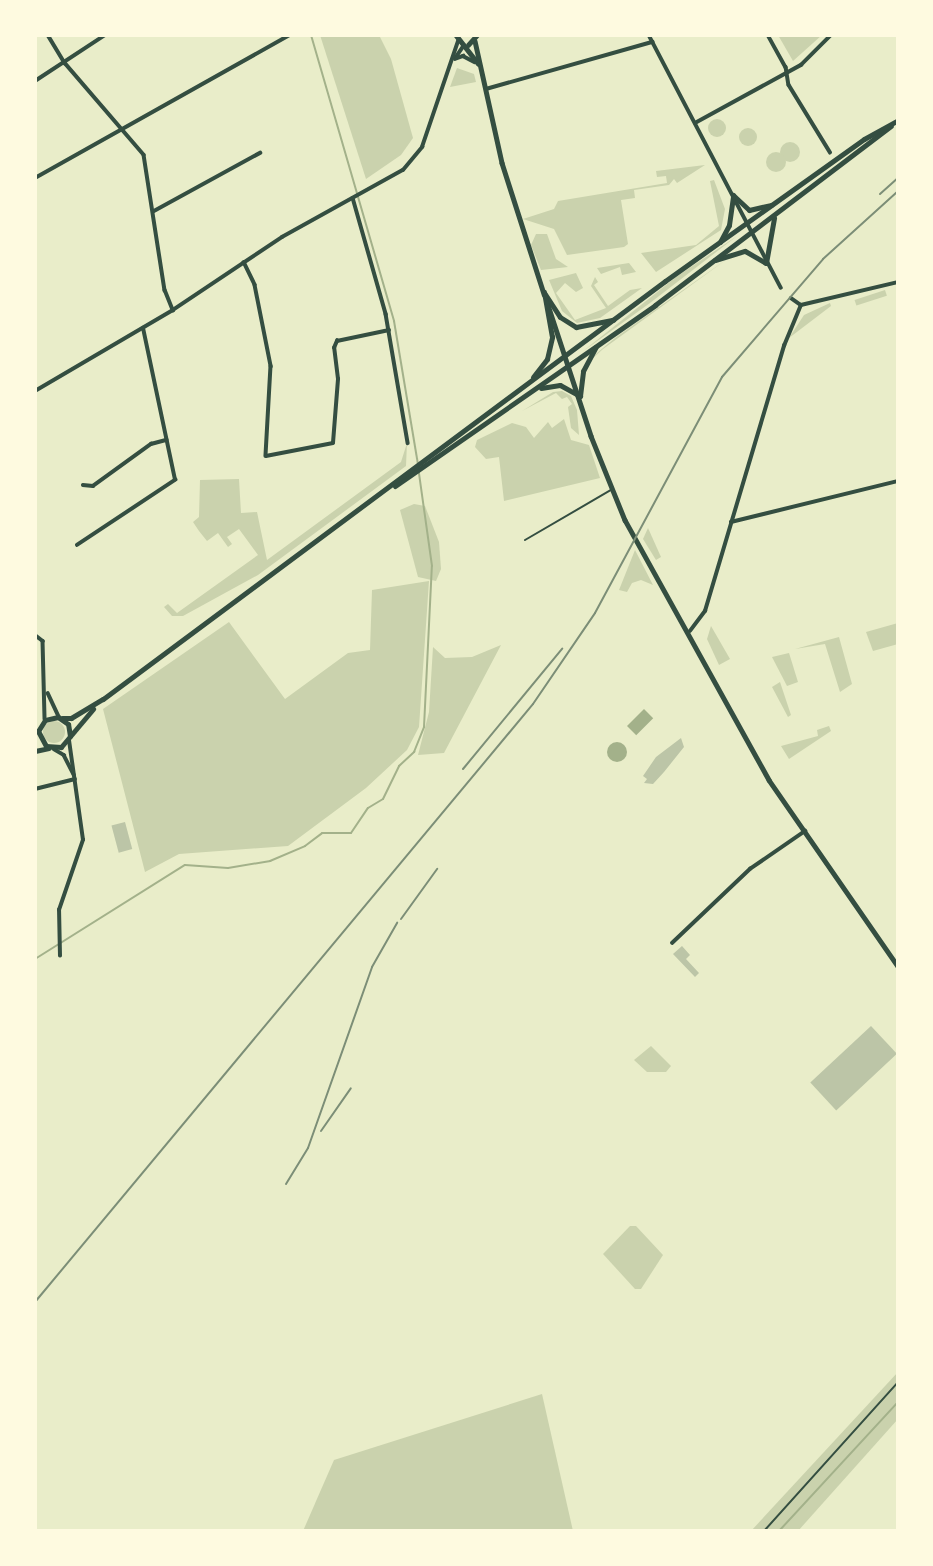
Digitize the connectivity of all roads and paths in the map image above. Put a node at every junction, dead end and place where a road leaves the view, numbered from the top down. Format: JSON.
{"nodes":[{"id":1,"x":48,"y":35,"type":"edge"},
{"id":2,"x":104,"y":35,"type":"edge"},
{"id":3,"x":290,"y":35,"type":"edge"},
{"id":4,"x":456,"y":35,"type":"edge"},
{"id":5,"x":649,"y":35,"type":"edge"},
{"id":6,"x":768,"y":35,"type":"edge"},
{"id":7,"x":831,"y":35,"type":"edge"},
{"id":8,"x":476,"y":38,"type":"edge"},
{"id":9,"x":458,"y":41,"type":"junction"},
{"id":10,"x":652,"y":42,"type":"junction"},
{"id":11,"x":466,"y":45,"type":"junction"},
{"id":12,"x":454,"y":59,"type":"junction"},
{"id":13,"x":65,"y":63,"type":"junction"},
{"id":14,"x":481,"y":67,"type":"junction"},
{"id":15,"x":785,"y":75,"type":"junction"},
{"id":16,"x":35,"y":81,"type":"edge"},
{"id":17,"x":486,"y":89,"type":"junction"},
{"id":18,"x":897,"y":121,"type":"edge"},
{"id":19,"x":695,"y":123,"type":"junction"},
{"id":20,"x":124,"y":129,"type":"junction"},
{"id":21,"x":830,"y":152,"type":"dead end"},
{"id":22,"x":260,"y":153,"type":"dead end"},
{"id":23,"x":35,"y":178,"type":"edge"},
{"id":24,"x":733,"y":195,"type":"junction"},
{"id":25,"x":357,"y":196,"type":"junction"},
{"id":26,"x":780,"y":202,"type":"junction"},
{"id":27,"x":153,"y":212,"type":"junction"},
{"id":28,"x":775,"y":217,"type":"junction"},
{"id":29,"x":748,"y":225,"type":"junction"},
{"id":30,"x":752,"y":232,"type":"junction"},
{"id":31,"x":718,"y":245,"type":"junction"},
{"id":32,"x":244,"y":262,"type":"junction"},
{"id":33,"x":766,"y":263,"type":"junction"},
{"id":34,"x":703,"y":266,"type":"junction"},
{"id":35,"x":898,"y":282,"type":"edge"},
{"id":36,"x":781,"y":288,"type":"dead end"},
{"id":37,"x":544,"y":292,"type":"junction"},
{"id":38,"x":791,"y":298,"type":"dead end"},
{"id":39,"x":801,"y":305,"type":"junction"},
{"id":40,"x":173,"y":310,"type":"junction"},
{"id":41,"x":619,"y":318,"type":"junction"},
{"id":42,"x":144,"y":327,"type":"junction"},
{"id":43,"x":389,"y":330,"type":"junction"},
{"id":44,"x":597,"y":345,"type":"junction"},
{"id":45,"x":566,"y":356,"type":"junction"},
{"id":46,"x":569,"y":365,"type":"junction"},
{"id":47,"x":527,"y":384,"type":"junction"},
{"id":48,"x":35,"y":391,"type":"edge"},
{"id":49,"x":532,"y":392,"type":"junction"},
{"id":50,"x":580,"y":396,"type":"junction"},
{"id":51,"x":166,"y":440,"type":"junction"},
{"id":52,"x":408,"y":443,"type":"dead end"},
{"id":53,"x":898,"y":481,"type":"edge"},
{"id":54,"x":83,"y":485,"type":"dead end"},
{"id":55,"x":612,"y":489,"type":"junction"},
{"id":56,"x":383,"y":493,"type":"junction"},
{"id":57,"x":731,"y":522,"type":"junction"},
{"id":58,"x":525,"y":540,"type":"dead end"},
{"id":59,"x":77,"y":545,"type":"dead end"},
{"id":60,"x":690,"y":631,"type":"junction"},
{"id":61,"x":35,"y":635,"type":"edge"},
{"id":62,"x":45,"y":685,"type":"junction"},
{"id":63,"x":103,"y":699,"type":"junction"},
{"id":64,"x":62,"y":718,"type":"junction"},
{"id":65,"x":43,"y":722,"type":"junction"},
{"id":66,"x":38,"y":731,"type":"junction"},
{"id":67,"x":70,"y":738,"type":"junction"},
{"id":68,"x":35,"y":741,"type":"edge"},
{"id":69,"x":50,"y":748,"type":"junction"},
{"id":70,"x":35,"y":751,"type":"edge"},
{"id":71,"x":75,"y":779,"type":"junction"},
{"id":72,"x":35,"y":789,"type":"edge"},
{"id":73,"x":804,"y":831,"type":"junction"},
{"id":74,"x":672,"y":943,"type":"dead end"},
{"id":75,"x":60,"y":956,"type":"dead end"},
{"id":76,"x":898,"y":966,"type":"edge"},
{"id":77,"x":898,"y":1382,"type":"edge"},
{"id":78,"x":764,"y":1531,"type":"edge"}],
"edges":[{"from":1,"to":13,"type":"street"},
{"from":2,"to":13,"type":"street"},
{"from":3,"to":20,"type":"street"},
{"from":4,"to":9,"type":"street"},
{"from":5,"to":10,"type":"street"},
{"from":6,"to":15,"type":"street"},
{"from":7,"to":15,"type":"street"},
{"from":8,"to":11,"type":"street"},
{"from":8,"to":14,"type":"street"},
{"from":9,"to":11,"type":"street"},
{"from":9,"to":12,"type":"street"},
{"from":10,"to":17,"type":"street"},
{"from":10,"to":19,"type":"street"},
{"from":11,"to":12,"type":"street"},
{"from":11,"to":14,"type":"street"},
{"from":12,"to":14,"type":"street"},
{"from":12,"to":25,"type":"street"},
{"from":13,"to":16,"type":"street"},
{"from":13,"to":20,"type":"street"},
{"from":14,"to":17,"type":"street"},
{"from":15,"to":19,"type":"street"},
{"from":15,"to":21,"type":"street"},
{"from":17,"to":37,"type":"street"},
{"from":18,"to":26,"type":"main road"},
{"from":18,"to":28,"type":"main road"},
{"from":19,"to":24,"type":"street"},
{"from":20,"to":23,"type":"street"},
{"from":20,"to":27,"type":"street"},
{"from":22,"to":27,"type":"street"},
{"from":24,"to":26,"type":"main road"},
{"from":24,"to":29,"type":"street"},
{"from":24,"to":31,"type":"main road"},
{"from":25,"to":32,"type":"street"},
{"from":25,"to":43,"type":"street"},
{"from":26,"to":29,"type":"main road"},
{"from":27,"to":40,"type":"street"},
{"from":28,"to":30,"type":"main road"},
{"from":28,"to":33,"type":"main road"},
{"from":29,"to":30,"type":"street"},
{"from":29,"to":31,"type":"main road"},
{"from":30,"to":33,"type":"street"},
{"from":30,"to":34,"type":"main road"},
{"from":31,"to":41,"type":"main road"},
{"from":32,"to":40,"type":"street"},
{"from":32,"to":43,"type":"street"},
{"from":33,"to":34,"type":"main road"},
{"from":33,"to":36,"type":"street"},
{"from":34,"to":44,"type":"main road"},
{"from":35,"to":39,"type":"street"},
{"from":37,"to":41,"type":"main road"},
{"from":37,"to":45,"type":"street"},
{"from":37,"to":47,"type":"main road"},
{"from":38,"to":39,"type":"street"},
{"from":39,"to":57,"type":"street"},
{"from":40,"to":42,"type":"street"},
{"from":41,"to":45,"type":"main road"},
{"from":42,"to":48,"type":"street"},
{"from":42,"to":51,"type":"street"},
{"from":43,"to":52,"type":"street"},
{"from":44,"to":46,"type":"main road"},
{"from":44,"to":50,"type":"main road"},
{"from":45,"to":46,"type":"street"},
{"from":45,"to":47,"type":"main road"},
{"from":46,"to":49,"type":"main road"},
{"from":46,"to":50,"type":"street"},
{"from":47,"to":56,"type":"main road"},
{"from":49,"to":50,"type":"main road"},
{"from":49,"to":56,"type":"main road"},
{"from":50,"to":55,"type":"street"},
{"from":51,"to":54,"type":"street"},
{"from":51,"to":59,"type":"street"},
{"from":53,"to":57,"type":"street"},
{"from":55,"to":58,"type":"lane"},
{"from":55,"to":60,"type":"street"},
{"from":56,"to":63,"type":"main road"},
{"from":57,"to":60,"type":"street"},
{"from":60,"to":73,"type":"street"},
{"from":61,"to":62,"type":"street"},
{"from":62,"to":64,"type":"street"},
{"from":62,"to":65,"type":"street"},
{"from":63,"to":64,"type":"main road"},
{"from":63,"to":67,"type":"main road"},
{"from":64,"to":65,"type":"main road"},
{"from":64,"to":67,"type":"main road"},
{"from":65,"to":66,"type":"main road"},
{"from":66,"to":68,"type":"main road"},
{"from":66,"to":69,"type":"main road"},
{"from":67,"to":69,"type":"main road"},
{"from":67,"to":71,"type":"street"},
{"from":69,"to":70,"type":"main road"},
{"from":69,"to":71,"type":"street"},
{"from":71,"to":72,"type":"street"},
{"from":71,"to":75,"type":"street"},
{"from":73,"to":74,"type":"street"},
{"from":73,"to":76,"type":"street"},
{"from":77,"to":78,"type":"lane"}]}
